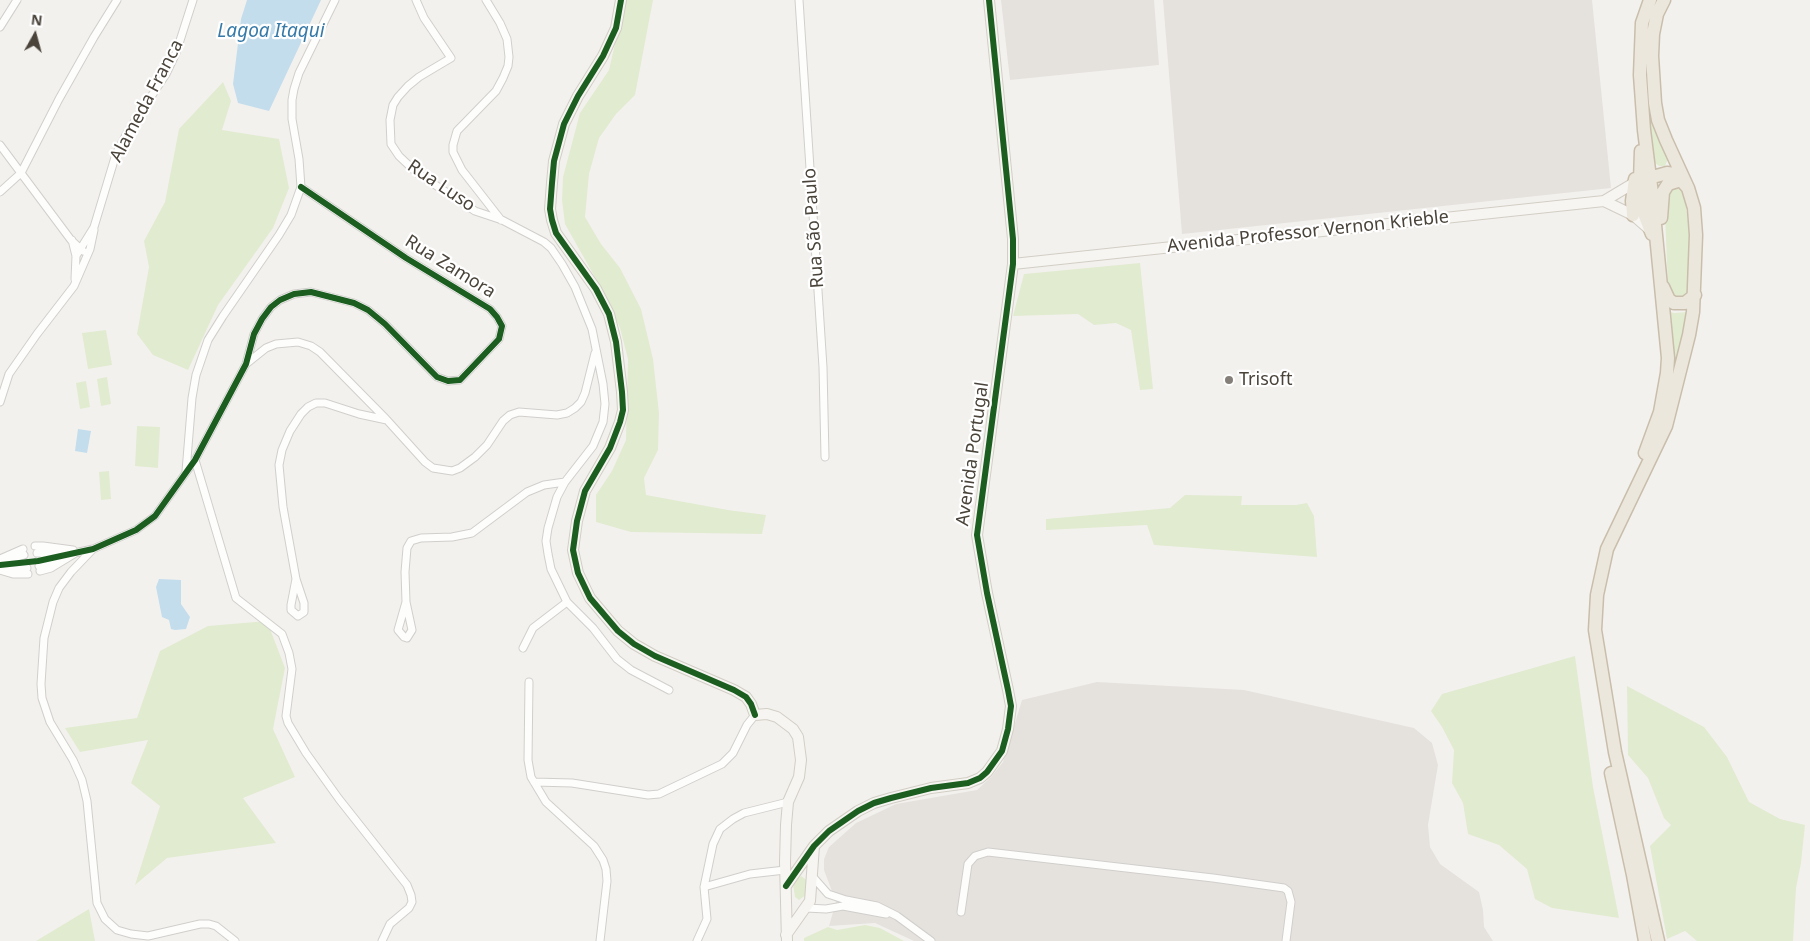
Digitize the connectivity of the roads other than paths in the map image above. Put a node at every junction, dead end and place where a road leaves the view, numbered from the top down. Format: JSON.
{"nodes":[{"id":1,"x":17,"y":0,"type":"edge"},
{"id":2,"x":117,"y":0,"type":"edge"},
{"id":3,"x":193,"y":0,"type":"edge"},
{"id":4,"x":334,"y":0,"type":"edge"},
{"id":5,"x":416,"y":0,"type":"edge"},
{"id":6,"x":486,"y":0,"type":"edge"},
{"id":7,"x":621,"y":0,"type":"edge"},
{"id":8,"x":800,"y":0,"type":"edge"},
{"id":9,"x":989,"y":0,"type":"edge"},
{"id":10,"x":1650,"y":0,"type":"edge"},
{"id":11,"x":1664,"y":0,"type":"edge"},
{"id":12,"x":0,"y":27,"type":"edge"},
{"id":13,"x":1644,"y":130,"type":"junction"},
{"id":14,"x":0,"y":145,"type":"edge"},
{"id":15,"x":21,"y":174,"type":"junction"},
{"id":16,"x":1641,"y":180,"type":"junction"},
{"id":17,"x":1685,"y":184,"type":"junction"},
{"id":18,"x":301,"y":187,"type":"junction"},
{"id":19,"x":0,"y":192,"type":"edge"},
{"id":20,"x":1604,"y":201,"type":"junction"},
{"id":21,"x":1633,"y":215,"type":"junction"},
{"id":22,"x":502,"y":220,"type":"junction"},
{"id":23,"x":94,"y":227,"type":"junction"},
{"id":24,"x":1651,"y":231,"type":"junction"},
{"id":25,"x":72,"y":240,"type":"junction"},
{"id":26,"x":81,"y":249,"type":"junction"},
{"id":27,"x":1658,"y":250,"type":"junction"},
{"id":28,"x":76,"y":256,"type":"junction"},
{"id":29,"x":88,"y":257,"type":"junction"},
{"id":30,"x":1013,"y":264,"type":"junction"},
{"id":31,"x":1661,"y":280,"type":"junction"},
{"id":32,"x":74,"y":286,"type":"junction"},
{"id":33,"x":1694,"y":294,"type":"junction"},
{"id":34,"x":596,"y":350,"type":"junction"},
{"id":35,"x":246,"y":364,"type":"junction"},
{"id":36,"x":0,"y":402,"type":"edge"},
{"id":37,"x":387,"y":420,"type":"junction"},
{"id":38,"x":825,"y":457,"type":"dead end"},
{"id":39,"x":195,"y":460,"type":"junction"},
{"id":40,"x":186,"y":472,"type":"junction"},
{"id":41,"x":565,"y":482,"type":"junction"},
{"id":42,"x":93,"y":549,"type":"junction"},
{"id":43,"x":36,"y":550,"type":"dead end"},
{"id":44,"x":79,"y":551,"type":"junction"},
{"id":45,"x":24,"y":552,"type":"dead end"},
{"id":46,"x":0,"y":565,"type":"edge"},
{"id":47,"x":39,"y":566,"type":"dead end"},
{"id":48,"x":296,"y":579,"type":"dead end"},
{"id":49,"x":406,"y":602,"type":"dead end"},
{"id":50,"x":567,"y":602,"type":"junction"},
{"id":51,"x":523,"y":648,"type":"dead end"},
{"id":52,"x":530,"y":682,"type":"dead end"},
{"id":53,"x":669,"y":690,"type":"dead end"},
{"id":54,"x":755,"y":715,"type":"junction"},
{"id":55,"x":534,"y":782,"type":"junction"},
{"id":56,"x":788,"y":802,"type":"junction"},
{"id":57,"x":814,"y":846,"type":"junction"},
{"id":58,"x":785,"y":850,"type":"junction"},
{"id":59,"x":798,"y":868,"type":"junction"},
{"id":60,"x":785,"y":870,"type":"junction"},
{"id":61,"x":1633,"y":875,"type":"junction"},
{"id":62,"x":813,"y":877,"type":"junction"},
{"id":63,"x":786,"y":886,"type":"junction"},
{"id":64,"x":704,"y":887,"type":"junction"},
{"id":65,"x":806,"y":908,"type":"junction"},
{"id":66,"x":961,"y":912,"type":"dead end"},
{"id":67,"x":897,"y":916,"type":"junction"},
{"id":68,"x":787,"y":938,"type":"edge"},
{"id":69,"x":235,"y":941,"type":"edge"},
{"id":70,"x":382,"y":941,"type":"edge"},
{"id":71,"x":600,"y":941,"type":"edge"},
{"id":72,"x":697,"y":941,"type":"edge"},
{"id":73,"x":931,"y":941,"type":"edge"},
{"id":74,"x":1286,"y":941,"type":"edge"},
{"id":75,"x":1641,"y":941,"type":"edge"},
{"id":76,"x":1645,"y":941,"type":"edge"},
{"id":77,"x":1658,"y":941,"type":"edge"}],
"edges":[{"from":1,"to":12,"type":"street"},
{"from":2,"to":15,"type":"street"},
{"from":3,"to":23,"type":"street","name":"Alameda Franca"},
{"from":4,"to":18,"type":"street"},
{"from":5,"to":22,"type":"street","name":"Rua Luso"},
{"from":6,"to":22,"type":"street"},
{"from":7,"to":54,"type":"street"},
{"from":8,"to":38,"type":"street","name":"Rua São Paulo"},
{"from":9,"to":30,"type":"street","name":"Avenida Portugal"},
{"from":10,"to":13,"type":"highway"},
{"from":11,"to":17,"type":"highway"},
{"from":13,"to":16,"type":"highway"},
{"from":13,"to":16,"type":"highway"},
{"from":14,"to":15,"type":"street"},
{"from":15,"to":19,"type":"street"},
{"from":15,"to":25,"type":"street"},
{"from":16,"to":17,"type":"highway"},
{"from":16,"to":20,"type":"street","name":"Avenida Professor Vernon Krieble"},
{"from":16,"to":21,"type":"highway"},
{"from":16,"to":24,"type":"highway"},
{"from":16,"to":27,"type":"highway"},
{"from":17,"to":27,"type":"highway"},
{"from":17,"to":33,"type":"highway"},
{"from":18,"to":35,"type":"street","name":"Rua Zamora"},
{"from":18,"to":40,"type":"street"},
{"from":20,"to":21,"type":"street"},
{"from":20,"to":30,"type":"street","name":"Avenida Professor Vernon Krieble"},
{"from":21,"to":24,"type":"street"},
{"from":22,"to":34,"type":"street"},
{"from":23,"to":26,"type":"street","name":"Alameda Franca"},
{"from":23,"to":29,"type":"street"},
{"from":24,"to":27,"type":"highway"},
{"from":25,"to":26,"type":"street"},
{"from":25,"to":28,"type":"street"},
{"from":26,"to":28,"type":"street","name":"Alameda Franca"},
{"from":26,"to":29,"type":"street"},
{"from":27,"to":31,"type":"highway"},
{"from":28,"to":32,"type":"street"},
{"from":29,"to":32,"type":"street"},
{"from":30,"to":57,"type":"street","name":"Avenida Portugal"},
{"from":31,"to":33,"type":"highway"},
{"from":31,"to":61,"type":"highway"},
{"from":32,"to":36,"type":"street"},
{"from":33,"to":77,"type":"highway"},
{"from":34,"to":37,"type":"street"},
{"from":34,"to":41,"type":"street"},
{"from":35,"to":37,"type":"street"},
{"from":35,"to":39,"type":"street","name":"Rua Zamora"},
{"from":37,"to":48,"type":"street"},
{"from":39,"to":40,"type":"street","name":"Rua Zamora"},
{"from":39,"to":70,"type":"street"},
{"from":40,"to":42,"type":"street","name":"Rua Zamora"},
{"from":41,"to":49,"type":"street"},
{"from":41,"to":50,"type":"street"},
{"from":42,"to":44,"type":"street"},
{"from":42,"to":69,"type":"street"},
{"from":43,"to":44,"type":"street"},
{"from":44,"to":47,"type":"street"},
{"from":45,"to":46,"type":"street"},
{"from":46,"to":46,"type":"street"},
{"from":50,"to":51,"type":"street"},
{"from":50,"to":53,"type":"street"},
{"from":52,"to":55,"type":"street"},
{"from":54,"to":55,"type":"street"},
{"from":54,"to":56,"type":"street"},
{"from":55,"to":71,"type":"street"},
{"from":56,"to":58,"type":"street"},
{"from":56,"to":64,"type":"street"},
{"from":57,"to":59,"type":"street","name":"Avenida Portugal"},
{"from":57,"to":62,"type":"street"},
{"from":58,"to":59,"type":"street"},
{"from":58,"to":60,"type":"street"},
{"from":59,"to":62,"type":"street"},
{"from":59,"to":63,"type":"street","name":"Avenida Portugal"},
{"from":60,"to":63,"type":"street"},
{"from":60,"to":64,"type":"street"},
{"from":61,"to":75,"type":"highway"},
{"from":61,"to":76,"type":"highway"},
{"from":62,"to":65,"type":"street"},
{"from":62,"to":67,"type":"street"},
{"from":63,"to":65,"type":"street"},
{"from":63,"to":68,"type":"street"},
{"from":64,"to":72,"type":"street"},
{"from":65,"to":67,"type":"street"},
{"from":65,"to":68,"type":"street"},
{"from":66,"to":74,"type":"street"},
{"from":67,"to":73,"type":"street"}]}
